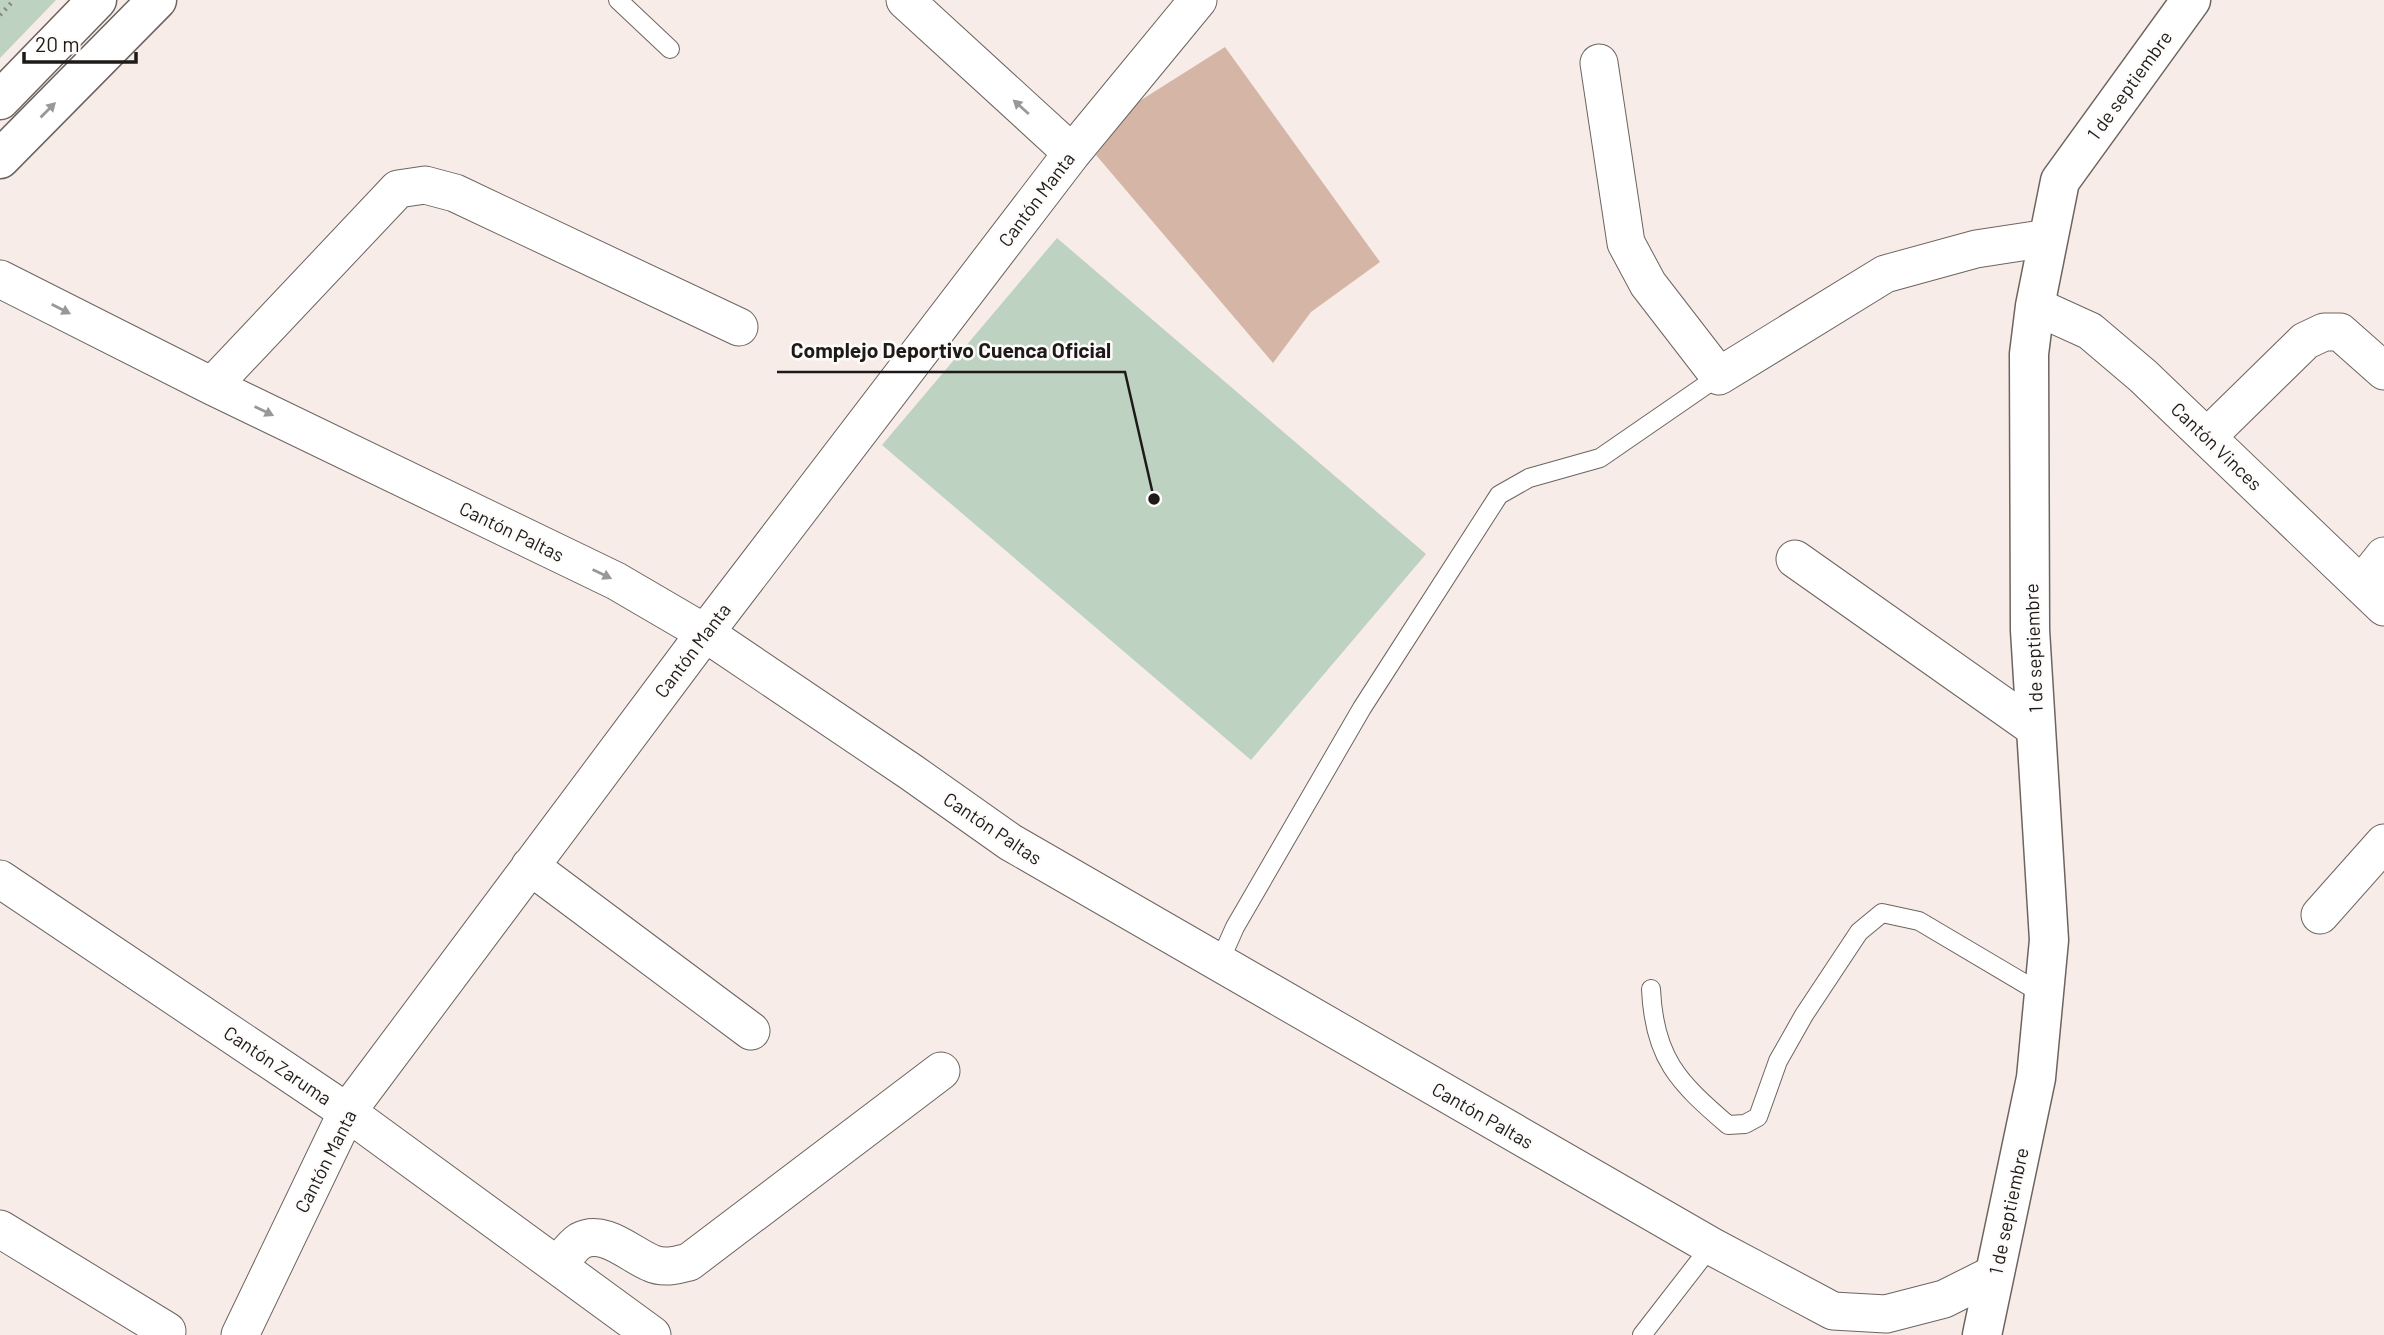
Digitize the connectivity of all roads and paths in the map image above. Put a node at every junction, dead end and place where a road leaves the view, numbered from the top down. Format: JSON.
{"nodes":[{"id":1,"x":14,"y":0,"type":"edge"},
{"id":2,"x":97,"y":0,"type":"edge"},
{"id":3,"x":157,"y":0,"type":"edge"},
{"id":4,"x":618,"y":0,"type":"edge"},
{"id":5,"x":905,"y":0,"type":"edge"},
{"id":6,"x":1198,"y":0,"type":"edge"},
{"id":7,"x":2191,"y":0,"type":"edge"},
{"id":8,"x":0,"y":15,"type":"edge"},
{"id":9,"x":670,"y":50,"type":"dead end"},
{"id":10,"x":1599,"y":63,"type":"dead end"},
{"id":11,"x":0,"y":100,"type":"edge"},
{"id":12,"x":1072,"y":153,"type":"junction"},
{"id":13,"x":0,"y":159,"type":"edge"},
{"id":14,"x":2048,"y":238,"type":"junction"},
{"id":15,"x":0,"y":279,"type":"edge"},
{"id":16,"x":2035,"y":306,"type":"junction"},
{"id":17,"x":739,"y":327,"type":"dead end"},
{"id":18,"x":2384,"y":371,"type":"edge"},
{"id":19,"x":1719,"y":376,"type":"junction"},
{"id":20,"x":212,"y":386,"type":"junction"},
{"id":21,"x":2208,"y":436,"type":"junction"},
{"id":22,"x":2384,"y":556,"type":"edge"},
{"id":23,"x":1795,"y":559,"type":"dead end"},
{"id":24,"x":2372,"y":596,"type":"edge"},
{"id":25,"x":705,"y":633,"type":"junction"},
{"id":26,"x":2036,"y":729,"type":"junction"},
{"id":27,"x":2384,"y":843,"type":"edge"},
{"id":28,"x":530,"y":866,"type":"junction"},
{"id":29,"x":0,"y":879,"type":"edge"},
{"id":30,"x":2320,"y":915,"type":"dead end"},
{"id":31,"x":1220,"y":963,"type":"junction"},
{"id":32,"x":1651,"y":989,"type":"dead end"},
{"id":33,"x":2043,"y":995,"type":"junction"},
{"id":34,"x":751,"y":1031,"type":"dead end"},
{"id":35,"x":941,"y":1071,"type":"dead end"},
{"id":36,"x":348,"y":1112,"type":"junction"},
{"id":37,"x":0,"y":1229,"type":"edge"},
{"id":38,"x":1711,"y":1246,"type":"junction"},
{"id":39,"x":558,"y":1265,"type":"junction"},
{"id":40,"x":1994,"y":1274,"type":"junction"},
{"id":41,"x":167,"y":1331,"type":"dead end"},
{"id":42,"x":240,"y":1335,"type":"edge"},
{"id":43,"x":652,"y":1335,"type":"edge"},
{"id":44,"x":1642,"y":1335,"type":"edge"},
{"id":45,"x":1982,"y":1335,"type":"edge"}],
"edges":[{"from":1,"to":8,"type":"path"},
{"from":2,"to":11,"type":"street"},
{"from":13,"to":3,"type":"street","one_way":true},
{"from":4,"to":9,"type":"lane"},
{"from":12,"to":5,"type":"street","one_way":true},
{"from":6,"to":12,"type":"street","name":"Cantón Manta"},
{"from":7,"to":14,"type":"street","name":"1 de septiembre"},
{"from":10,"to":19,"type":"street"},
{"from":12,"to":25,"type":"street","name":"Cantón Manta"},
{"from":14,"to":16,"type":"street","name":"1 de septiembre"},
{"from":14,"to":19,"type":"street"},
{"from":15,"to":20,"type":"street","name":"Cantón Paltas","one_way":true},
{"from":16,"to":21,"type":"street","name":"Cantón Vinces"},
{"from":16,"to":26,"type":"street","name":"1 de septiembre"},
{"from":17,"to":20,"type":"street"},
{"from":18,"to":21,"type":"street"},
{"from":19,"to":31,"type":"lane"},
{"from":20,"to":25,"type":"street","name":"Cantón Paltas","one_way":true},
{"from":21,"to":24,"type":"street","name":"Cantón Vinces"},
{"from":22,"to":24,"type":"street"},
{"from":23,"to":26,"type":"street"},
{"from":25,"to":28,"type":"street","name":"Cantón Manta"},
{"from":25,"to":31,"type":"street","name":"Cantón Paltas"},
{"from":26,"to":33,"type":"street","name":"1 de septiembre"},
{"from":27,"to":30,"type":"street"},
{"from":28,"to":34,"type":"street"},
{"from":28,"to":36,"type":"street","name":"Cantón Manta"},
{"from":29,"to":36,"type":"street","name":"Cantón Zaruma"},
{"from":31,"to":38,"type":"street","name":"Cantón Paltas"},
{"from":32,"to":33,"type":"lane"},
{"from":33,"to":40,"type":"street","name":"1 de septiembre"},
{"from":35,"to":39,"type":"street"},
{"from":36,"to":39,"type":"street","name":"Cantón Zaruma"},
{"from":36,"to":42,"type":"street","name":"Cantón Manta"},
{"from":37,"to":41,"type":"street"},
{"from":38,"to":40,"type":"street","name":"Cantón Paltas"},
{"from":38,"to":44,"type":"lane"},
{"from":39,"to":43,"type":"street","name":"Cantón Zaruma"},
{"from":40,"to":45,"type":"street","name":"1 de septiembre"}]}
